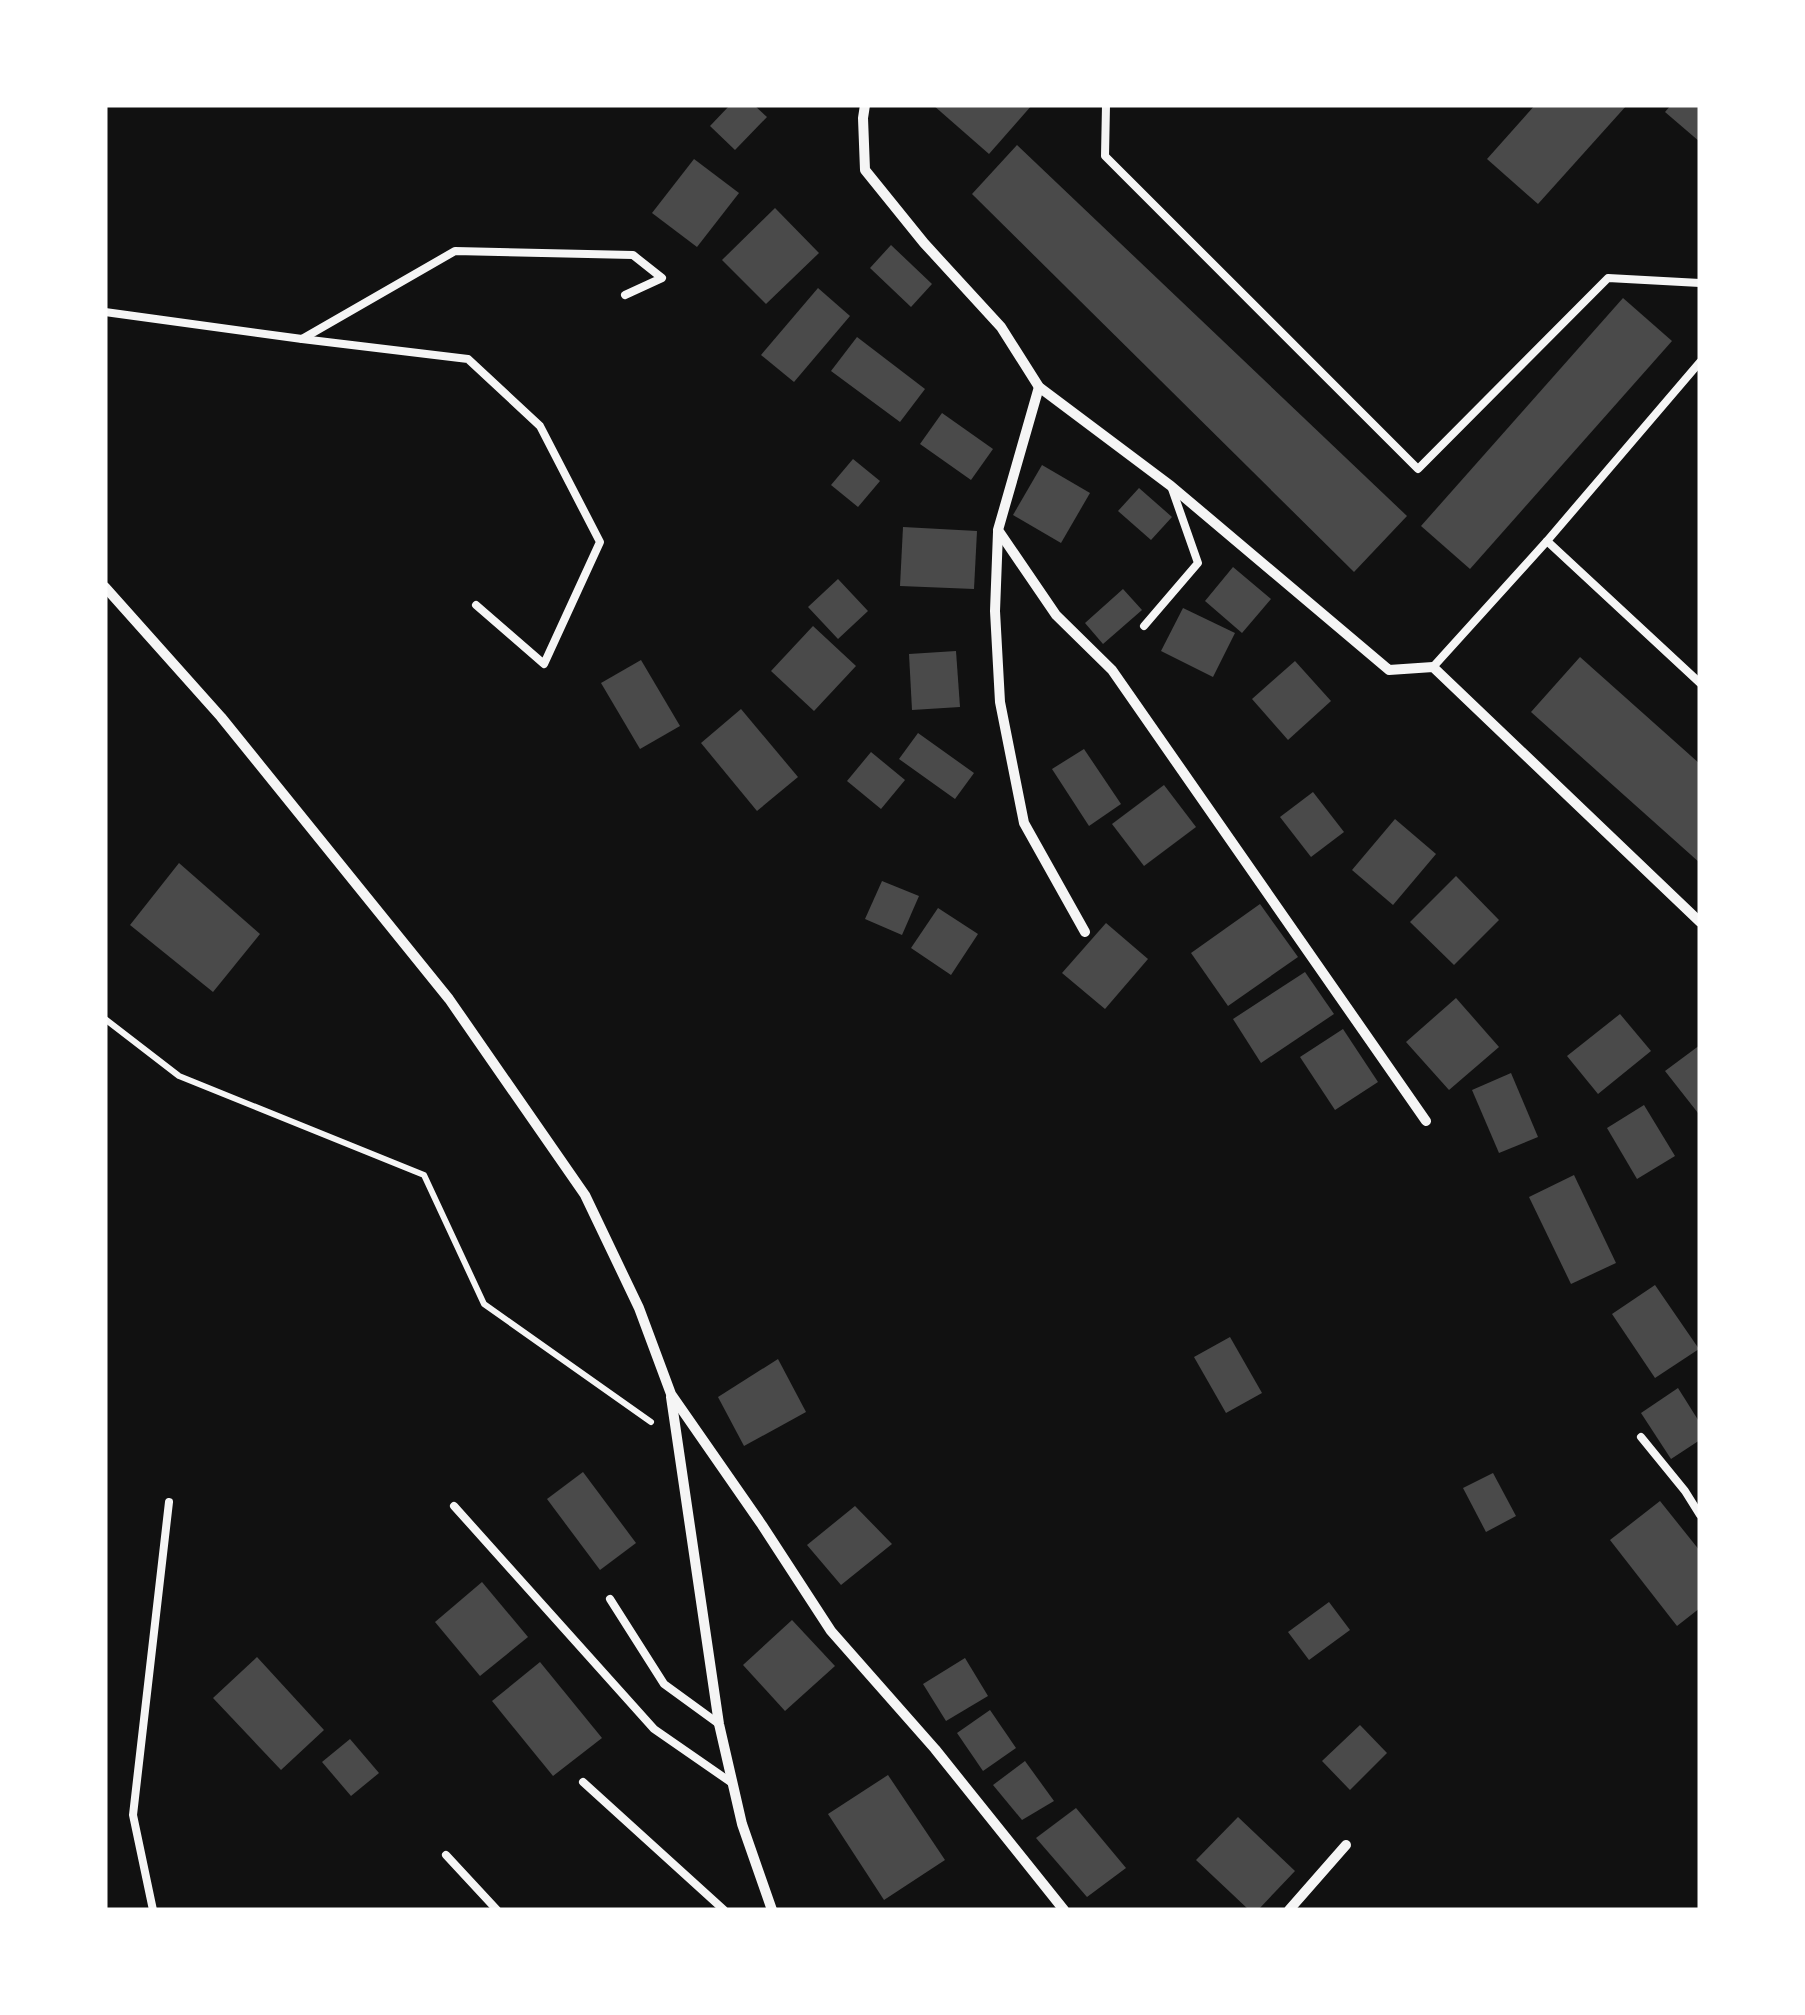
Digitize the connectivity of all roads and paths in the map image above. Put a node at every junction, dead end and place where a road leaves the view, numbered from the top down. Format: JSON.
{"nodes":[{"id":1,"x":866,"y":105,"type":"edge"},
{"id":2,"x":1106,"y":105,"type":"edge"},
{"id":3,"x":1700,"y":282,"type":"edge"},
{"id":4,"x":625,"y":295,"type":"dead end"},
{"id":5,"x":105,"y":312,"type":"edge"},
{"id":6,"x":302,"y":339,"type":"junction"},
{"id":7,"x":1700,"y":362,"type":"edge"},
{"id":8,"x":1038,"y":388,"type":"junction"},
{"id":9,"x":1171,"y":486,"type":"junction"},
{"id":10,"x":998,"y":530,"type":"junction"},
{"id":11,"x":1547,"y":541,"type":"junction"},
{"id":12,"x":105,"y":587,"type":"edge"},
{"id":13,"x":476,"y":605,"type":"dead end"},
{"id":14,"x":1144,"y":626,"type":"dead end"},
{"id":15,"x":1432,"y":667,"type":"junction"},
{"id":16,"x":1700,"y":683,"type":"edge"},
{"id":17,"x":1700,"y":922,"type":"edge"},
{"id":18,"x":1085,"y":932,"type":"dead end"},
{"id":19,"x":105,"y":1020,"type":"edge"},
{"id":20,"x":1426,"y":1121,"type":"dead end"},
{"id":21,"x":671,"y":1394,"type":"junction"},
{"id":22,"x":654,"y":1424,"type":"dead end"},
{"id":23,"x":1640,"y":1438,"type":"dead end"},
{"id":24,"x":168,"y":1502,"type":"dead end"},
{"id":25,"x":454,"y":1506,"type":"dead end"},
{"id":26,"x":1700,"y":1515,"type":"edge"},
{"id":27,"x":610,"y":1599,"type":"dead end"},
{"id":28,"x":719,"y":1724,"type":"junction"},
{"id":29,"x":583,"y":1782,"type":"dead end"},
{"id":30,"x":732,"y":1783,"type":"junction"},
{"id":31,"x":1346,"y":1846,"type":"dead end"},
{"id":32,"x":446,"y":1856,"type":"dead end"},
{"id":33,"x":153,"y":1910,"type":"edge"},
{"id":34,"x":497,"y":1910,"type":"edge"},
{"id":35,"x":724,"y":1910,"type":"edge"},
{"id":36,"x":772,"y":1910,"type":"edge"},
{"id":37,"x":1064,"y":1910,"type":"edge"},
{"id":38,"x":1289,"y":1910,"type":"edge"}],
"edges":[{"from":1,"to":8,"type":"street"},
{"from":2,"to":3,"type":"lane"},
{"from":4,"to":6,"type":"lane"},
{"from":5,"to":6,"type":"lane"},
{"from":6,"to":13,"type":"lane"},
{"from":7,"to":11,"type":"lane"},
{"from":8,"to":9,"type":"street"},
{"from":8,"to":10,"type":"street"},
{"from":9,"to":14,"type":"lane"},
{"from":9,"to":15,"type":"street"},
{"from":10,"to":18,"type":"street"},
{"from":10,"to":20,"type":"street"},
{"from":11,"to":15,"type":"lane"},
{"from":11,"to":16,"type":"lane"},
{"from":12,"to":21,"type":"street"},
{"from":15,"to":17,"type":"street"},
{"from":19,"to":22,"type":"path"},
{"from":21,"to":28,"type":"street"},
{"from":21,"to":37,"type":"street"},
{"from":23,"to":26,"type":"lane"},
{"from":24,"to":33,"type":"lane"},
{"from":25,"to":30,"type":"lane"},
{"from":27,"to":28,"type":"lane"},
{"from":28,"to":30,"type":"street"},
{"from":29,"to":35,"type":"lane"},
{"from":30,"to":36,"type":"street"},
{"from":31,"to":38,"type":"street"},
{"from":32,"to":34,"type":"lane"}]}
